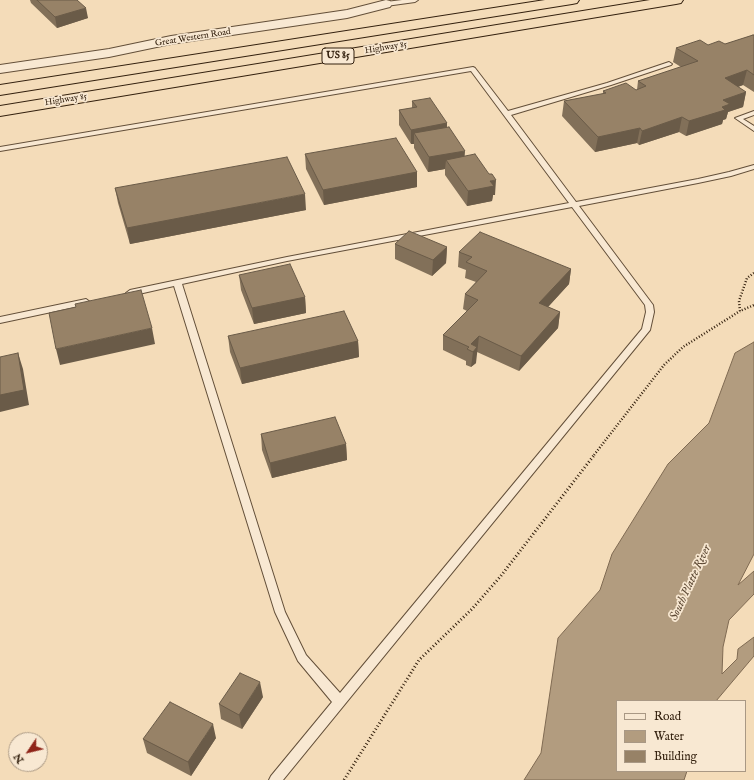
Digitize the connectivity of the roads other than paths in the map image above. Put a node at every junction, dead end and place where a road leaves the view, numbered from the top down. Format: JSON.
{"nodes":[{"id":1,"x":415,"y":0,"type":"edge"},
{"id":2,"x":572,"y":0,"type":"edge"},
{"id":3,"x":676,"y":0,"type":"edge"},
{"id":4,"x":381,"y":2,"type":"edge"},
{"id":5,"x":669,"y":64,"type":"dead end"},
{"id":6,"x":0,"y":69,"type":"edge"},
{"id":7,"x":0,"y":90,"type":"edge"},
{"id":8,"x":0,"y":111,"type":"edge"},
{"id":9,"x":754,"y":113,"type":"edge"},
{"id":10,"x":506,"y":114,"type":"junction"},
{"id":11,"x":754,"y":129,"type":"edge"},
{"id":12,"x":0,"y":149,"type":"edge"},
{"id":13,"x":754,"y":167,"type":"edge"},
{"id":14,"x":573,"y":204,"type":"junction"},
{"id":15,"x":177,"y":283,"type":"junction"},
{"id":16,"x":123,"y":294,"type":"edge"},
{"id":17,"x":92,"y":300,"type":"edge"},
{"id":18,"x":0,"y":320,"type":"edge"},
{"id":19,"x":340,"y":702,"type":"junction"},
{"id":20,"x":275,"y":780,"type":"edge"}],
"edges":[{"from":1,"to":4,"type":"lane"},
{"from":2,"to":7,"type":"highway","name":"Highway 85","number":"US 85"},
{"from":3,"to":8,"type":"highway","name":"Highway 85","number":"US 85"},
{"from":4,"to":6,"type":"street","name":"Great Western Road"},
{"from":5,"to":10,"type":"lane"},
{"from":9,"to":11,"type":"lane"},
{"from":10,"to":12,"type":"lane"},
{"from":10,"to":14,"type":"lane"},
{"from":13,"to":14,"type":"lane"},
{"from":14,"to":15,"type":"lane"},
{"from":14,"to":19,"type":"lane"},
{"from":15,"to":16,"type":"lane"},
{"from":15,"to":19,"type":"lane"},
{"from":17,"to":18,"type":"lane"},
{"from":19,"to":20,"type":"lane"}]}
